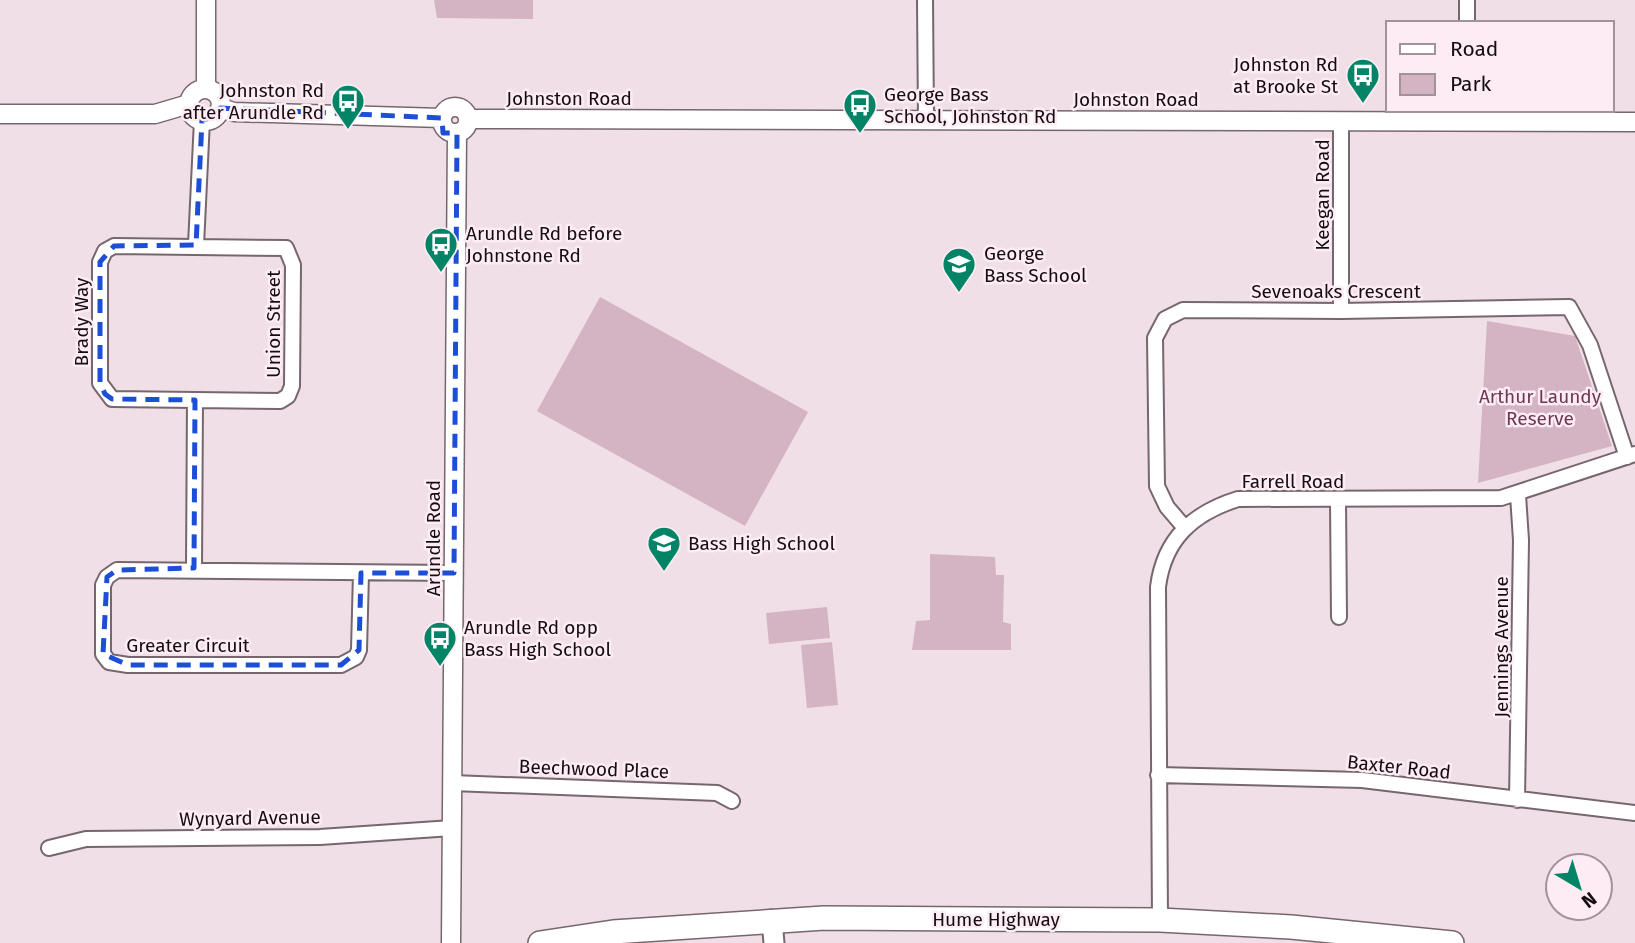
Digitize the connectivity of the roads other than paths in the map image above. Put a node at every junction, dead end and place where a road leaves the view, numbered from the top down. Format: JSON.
{"nodes":[{"id":1,"x":206,"y":0,"type":"edge"},
{"id":2,"x":925,"y":0,"type":"edge"},
{"id":3,"x":1467,"y":0,"type":"edge"},
{"id":4,"x":1467,"y":21,"type":"edge"},
{"id":5,"x":206,"y":89,"type":"junction"},
{"id":6,"x":189,"y":104,"type":"junction"},
{"id":7,"x":220,"y":108,"type":"junction"},
{"id":8,"x":0,"y":114,"type":"edge"},
{"id":9,"x":1467,"y":115,"type":"edge"},
{"id":10,"x":202,"y":120,"type":"junction"},
{"id":11,"x":926,"y":120,"type":"junction"},
{"id":12,"x":1341,"y":120,"type":"junction"},
{"id":13,"x":1635,"y":122,"type":"edge"},
{"id":14,"x":463,"y":126,"type":"junction"},
{"id":15,"x":196,"y":246,"type":"junction"},
{"id":16,"x":1341,"y":312,"type":"junction"},
{"id":17,"x":195,"y":400,"type":"junction"},
{"id":18,"x":1631,"y":455,"type":"edge"},
{"id":19,"x":1518,"y":495,"type":"junction"},
{"id":20,"x":1338,"y":500,"type":"junction"},
{"id":21,"x":1185,"y":528,"type":"junction"},
{"id":22,"x":194,"y":568,"type":"junction"},
{"id":23,"x":361,"y":573,"type":"junction"},
{"id":24,"x":454,"y":573,"type":"junction"},
{"id":25,"x":1339,"y":617,"type":"dead end"},
{"id":26,"x":1158,"y":775,"type":"junction"},
{"id":27,"x":452,"y":783,"type":"junction"},
{"id":28,"x":1517,"y":800,"type":"junction"},
{"id":29,"x":732,"y":801,"type":"dead end"},
{"id":30,"x":1635,"y":813,"type":"edge"},
{"id":31,"x":452,"y":828,"type":"junction"},
{"id":32,"x":49,"y":848,"type":"dead end"},
{"id":33,"x":1160,"y":920,"type":"junction"},
{"id":34,"x":774,"y":932,"type":"edge"},
{"id":35,"x":451,"y":943,"type":"edge"},
{"id":36,"x":540,"y":943,"type":"edge"},
{"id":37,"x":1452,"y":943,"type":"edge"}],
"edges":[{"from":1,"to":5,"type":"street"},
{"from":2,"to":11,"type":"street"},
{"from":3,"to":4,"type":"street"},
{"from":5,"to":6,"type":"street"},
{"from":5,"to":7,"type":"street"},
{"from":6,"to":8,"type":"street"},
{"from":6,"to":10,"type":"street"},
{"from":7,"to":10,"type":"street"},
{"from":7,"to":14,"type":"street"},
{"from":9,"to":12,"type":"street","name":"Johnston Road"},
{"from":9,"to":13,"type":"street","name":"Johnston Road"},
{"from":10,"to":15,"type":"street"},
{"from":11,"to":12,"type":"street","name":"Johnston Road"},
{"from":11,"to":14,"type":"street","name":"Johnston Road"},
{"from":12,"to":16,"type":"street","name":"Keegan Road"},
{"from":14,"to":24,"type":"street","name":"Arundle Road"},
{"from":15,"to":17,"type":"street","name":"Brady Way"},
{"from":15,"to":17,"type":"street","name":"Union Street"},
{"from":16,"to":18,"type":"street","name":"Sevenoaks Crescent"},
{"from":16,"to":21,"type":"street","name":"Sevenoaks Crescent"},
{"from":17,"to":22,"type":"street"},
{"from":18,"to":19,"type":"street","name":"Farrell Road"},
{"from":19,"to":20,"type":"street","name":"Farrell Road"},
{"from":19,"to":28,"type":"street","name":"Jennings Avenue"},
{"from":20,"to":21,"type":"street","name":"Farrell Road"},
{"from":20,"to":25,"type":"street"},
{"from":21,"to":26,"type":"street","name":"Farrell Road"},
{"from":22,"to":23,"type":"street","name":"Greater Circuit"},
{"from":22,"to":23,"type":"street","name":"Greater Circuit"},
{"from":23,"to":24,"type":"street","name":"Greater Circuit"},
{"from":24,"to":27,"type":"street","name":"Arundle Road"},
{"from":26,"to":28,"type":"street","name":"Baxter Road"},
{"from":26,"to":33,"type":"street","name":"Farrell Road"},
{"from":27,"to":29,"type":"street","name":"Beechwood Place"},
{"from":27,"to":31,"type":"street","name":"Arundle Road"},
{"from":28,"to":30,"type":"street","name":"Baxter Road"},
{"from":31,"to":32,"type":"street","name":"Wynyard Avenue"},
{"from":31,"to":35,"type":"street","name":"Arundle Road"},
{"from":33,"to":34,"type":"highway","name":"Hume Highway"},
{"from":33,"to":37,"type":"highway","name":"Hume Highway"},
{"from":34,"to":36,"type":"highway","name":"Hume Highway"}]}
